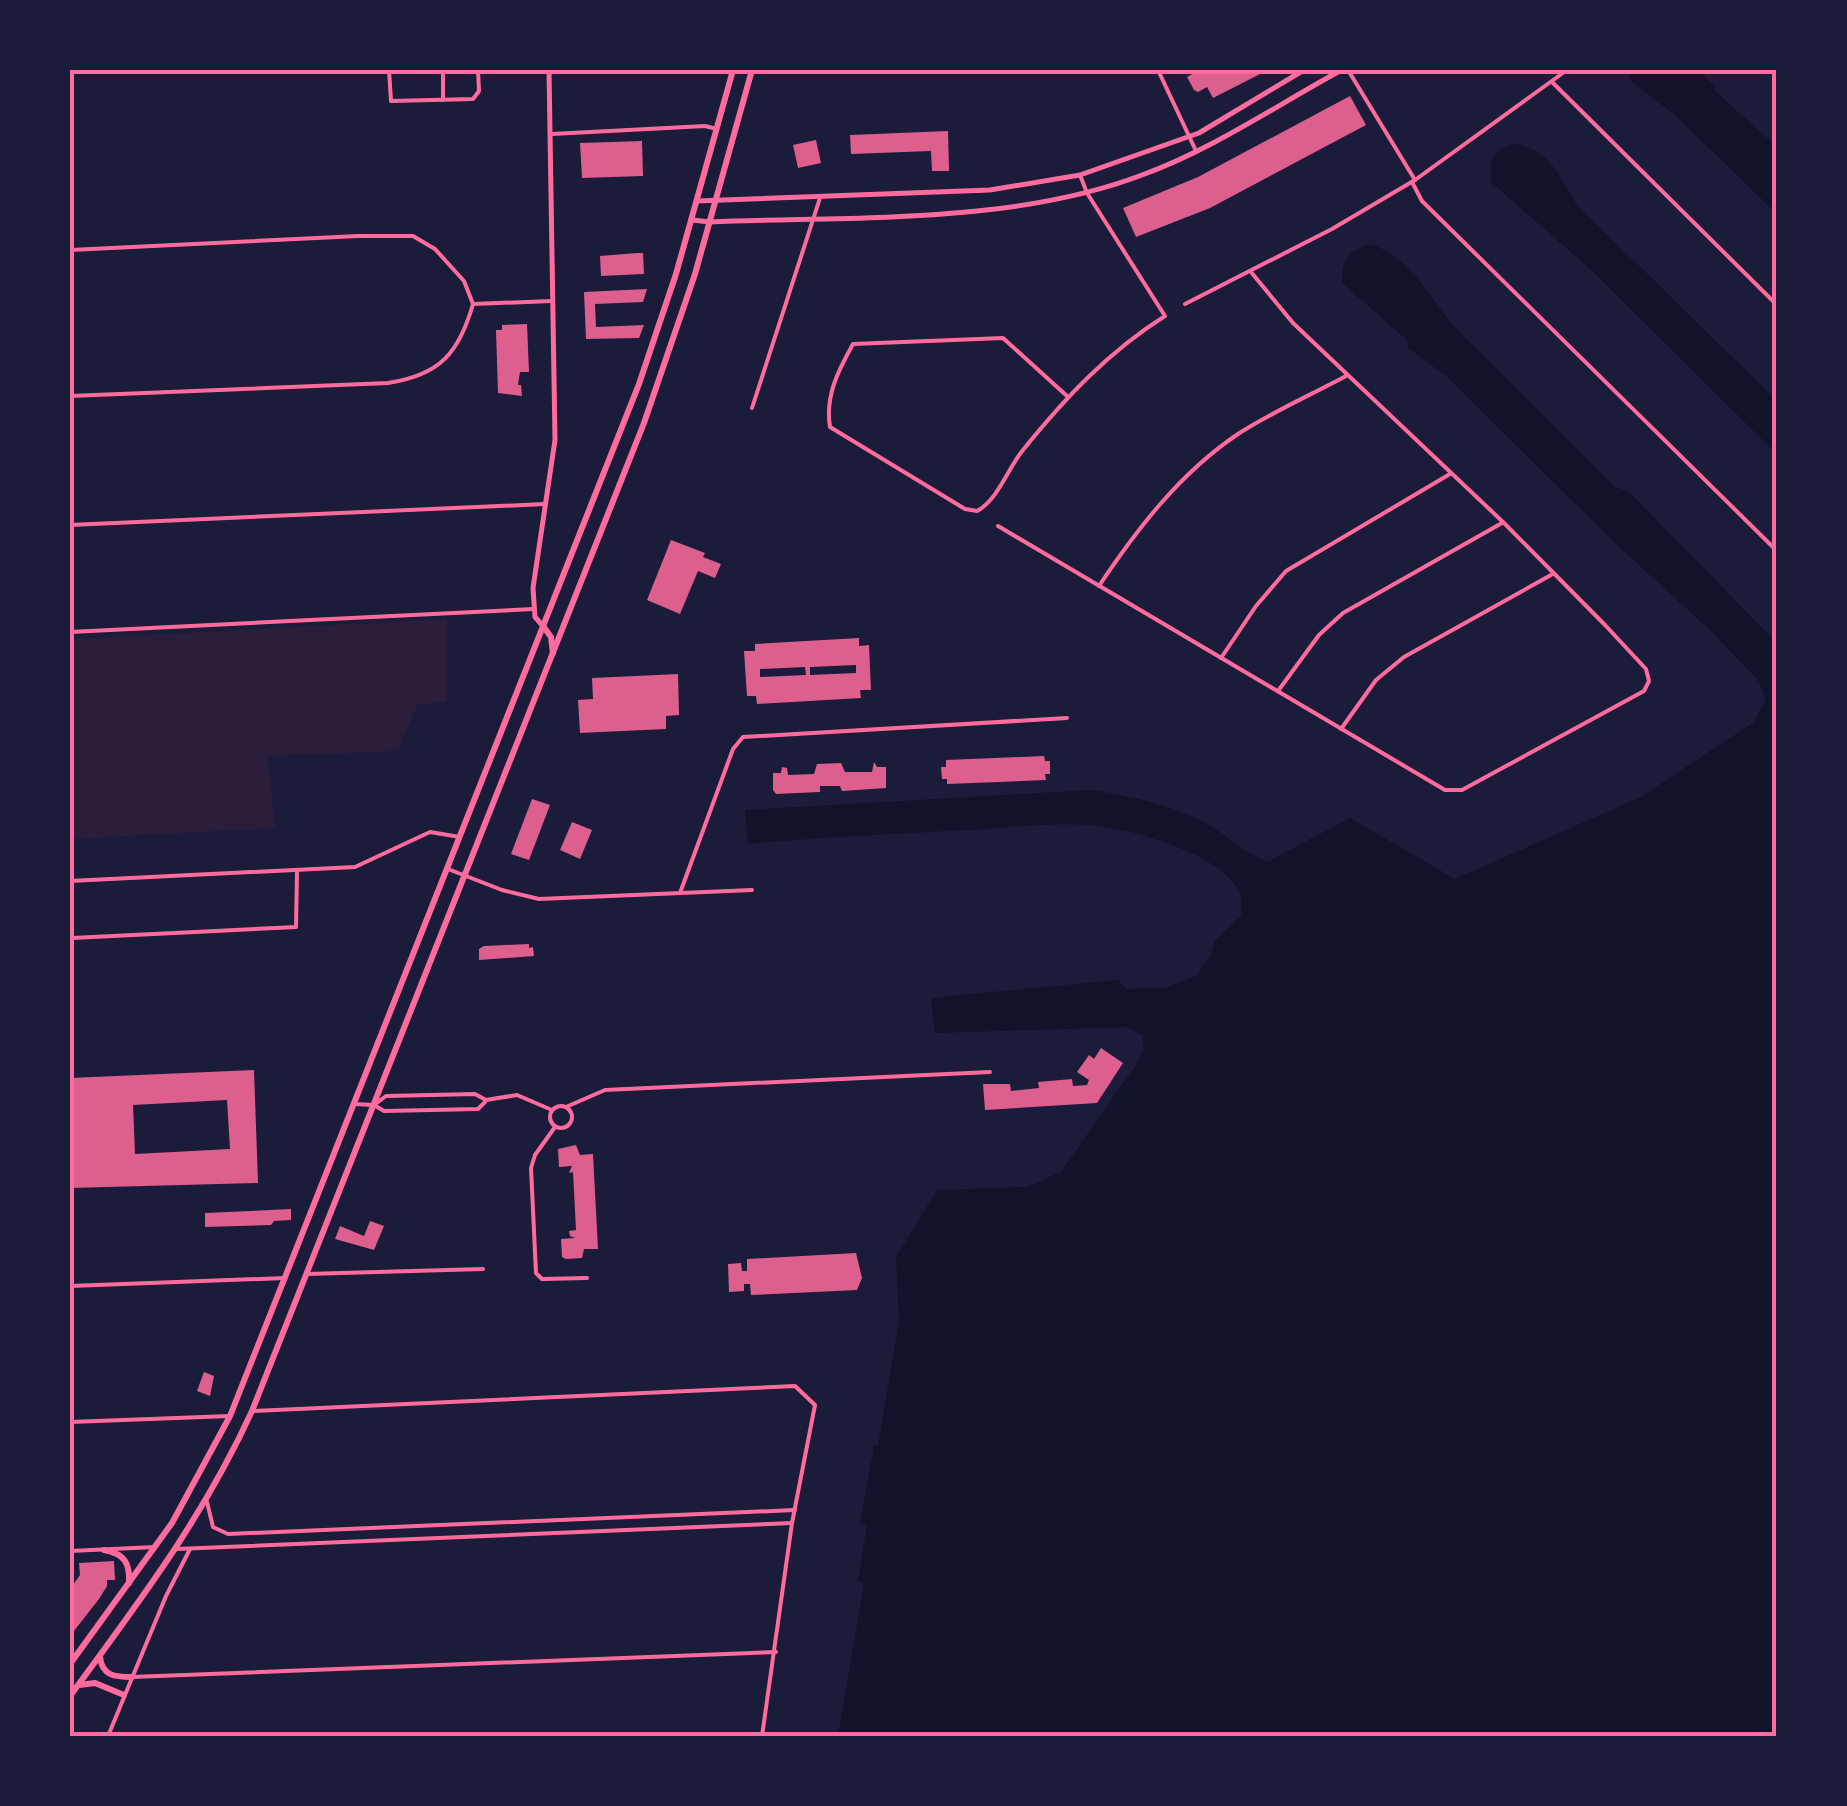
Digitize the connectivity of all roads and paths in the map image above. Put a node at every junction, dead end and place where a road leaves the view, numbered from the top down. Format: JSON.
{"nodes":[{"id":1,"x":390,"y":70,"type":"edge"},
{"id":2,"x":444,"y":70,"type":"edge"},
{"id":3,"x":478,"y":70,"type":"edge"},
{"id":4,"x":550,"y":70,"type":"edge"},
{"id":5,"x":733,"y":70,"type":"edge"},
{"id":6,"x":752,"y":70,"type":"edge"},
{"id":7,"x":1158,"y":70,"type":"edge"},
{"id":8,"x":1304,"y":70,"type":"edge"},
{"id":9,"x":1347,"y":70,"type":"edge"},
{"id":10,"x":1567,"y":70,"type":"edge"},
{"id":11,"x":1335,"y":71,"type":"edge"},
{"id":12,"x":1554,"y":83,"type":"junction"},
{"id":13,"x":443,"y":100,"type":"junction"},
{"id":14,"x":717,"y":129,"type":"junction"},
{"id":15,"x":552,"y":134,"type":"junction"},
{"id":16,"x":1189,"y":136,"type":"junction"},
{"id":17,"x":1196,"y":151,"type":"junction"},
{"id":18,"x":1080,"y":175,"type":"junction"},
{"id":19,"x":1413,"y":181,"type":"junction"},
{"id":20,"x":1087,"y":193,"type":"junction"},
{"id":21,"x":820,"y":198,"type":"junction"},
{"id":22,"x":697,"y":201,"type":"junction"},
{"id":23,"x":716,"y":202,"type":"junction"},
{"id":24,"x":816,"y":218,"type":"junction"},
{"id":25,"x":692,"y":220,"type":"junction"},
{"id":26,"x":710,"y":222,"type":"junction"},
{"id":27,"x":70,"y":250,"type":"edge"},
{"id":28,"x":1251,"y":272,"type":"junction"},
{"id":29,"x":552,"y":300,"type":"junction"},
{"id":30,"x":472,"y":304,"type":"junction"},
{"id":31,"x":1185,"y":304,"type":"dead end"},
{"id":32,"x":1777,"y":305,"type":"edge"},
{"id":33,"x":1348,"y":376,"type":"junction"},
{"id":34,"x":70,"y":396,"type":"edge"},
{"id":35,"x":1067,"y":396,"type":"junction"},
{"id":36,"x":752,"y":408,"type":"dead end"},
{"id":37,"x":1450,"y":474,"type":"junction"},
{"id":38,"x":545,"y":504,"type":"junction"},
{"id":39,"x":1503,"y":522,"type":"junction"},
{"id":40,"x":70,"y":525,"type":"edge"},
{"id":41,"x":998,"y":526,"type":"dead end"},
{"id":42,"x":1777,"y":552,"type":"edge"},
{"id":43,"x":1552,"y":574,"type":"junction"},
{"id":44,"x":1099,"y":586,"type":"junction"},
{"id":45,"x":534,"y":609,"type":"junction"},
{"id":46,"x":544,"y":626,"type":"junction"},
{"id":47,"x":70,"y":632,"type":"edge"},
{"id":48,"x":552,"y":654,"type":"junction"},
{"id":49,"x":1221,"y":658,"type":"junction"},
{"id":50,"x":1278,"y":692,"type":"junction"},
{"id":51,"x":1066,"y":718,"type":"dead end"},
{"id":52,"x":1341,"y":729,"type":"junction"},
{"id":53,"x":460,"y":837,"type":"junction"},
{"id":54,"x":448,"y":869,"type":"junction"},
{"id":55,"x":297,"y":871,"type":"junction"},
{"id":56,"x":465,"y":876,"type":"junction"},
{"id":57,"x":70,"y":882,"type":"edge"},
{"id":58,"x":752,"y":890,"type":"dead end"},
{"id":59,"x":680,"y":893,"type":"junction"},
{"id":60,"x":70,"y":900,"type":"edge"},
{"id":61,"x":990,"y":1072,"type":"dead end"},
{"id":62,"x":452,"y":1094,"type":"junction"},
{"id":63,"x":486,"y":1100,"type":"junction"},
{"id":64,"x":354,"y":1104,"type":"junction"},
{"id":65,"x":374,"y":1105,"type":"junction"},
{"id":66,"x":566,"y":1107,"type":"junction"},
{"id":67,"x":451,"y":1110,"type":"junction"},
{"id":68,"x":552,"y":1110,"type":"junction"},
{"id":69,"x":556,"y":1127,"type":"junction"},
{"id":70,"x":483,"y":1269,"type":"dead end"},
{"id":71,"x":306,"y":1274,"type":"junction"},
{"id":72,"x":286,"y":1278,"type":"junction"},
{"id":73,"x":587,"y":1278,"type":"dead end"},
{"id":74,"x":70,"y":1286,"type":"edge"},
{"id":75,"x":252,"y":1412,"type":"junction"},
{"id":76,"x":230,"y":1416,"type":"junction"},
{"id":77,"x":70,"y":1422,"type":"edge"},
{"id":78,"x":207,"y":1502,"type":"junction"},
{"id":79,"x":795,"y":1510,"type":"junction"},
{"id":80,"x":792,"y":1523,"type":"junction"},
{"id":81,"x":156,"y":1547,"type":"junction"},
{"id":82,"x":190,"y":1548,"type":"junction"},
{"id":83,"x":177,"y":1549,"type":"junction"},
{"id":84,"x":104,"y":1550,"type":"junction"},
{"id":85,"x":70,"y":1551,"type":"edge"},
{"id":86,"x":129,"y":1584,"type":"junction"},
{"id":87,"x":776,"y":1652,"type":"junction"},
{"id":88,"x":100,"y":1655,"type":"junction"},
{"id":89,"x":70,"y":1664,"type":"edge"},
{"id":90,"x":132,"y":1678,"type":"junction"},
{"id":91,"x":78,"y":1685,"type":"junction"},
{"id":92,"x":124,"y":1695,"type":"junction"},
{"id":93,"x":70,"y":1696,"type":"edge"},
{"id":94,"x":108,"y":1736,"type":"edge"},
{"id":95,"x":762,"y":1736,"type":"edge"}],
"edges":[{"from":1,"to":13,"type":"street"},
{"from":2,"to":13,"type":"street"},
{"from":3,"to":13,"type":"street"},
{"from":4,"to":15,"type":"street"},
{"from":5,"to":14,"type":"main road"},
{"from":6,"to":23,"type":"main road"},
{"from":7,"to":16,"type":"street"},
{"from":8,"to":16,"type":"street"},
{"from":9,"to":11,"type":"street"},
{"from":9,"to":19,"type":"street"},
{"from":10,"to":12,"type":"street"},
{"from":11,"to":17,"type":"street"},
{"from":12,"to":19,"type":"street"},
{"from":12,"to":32,"type":"street"},
{"from":14,"to":15,"type":"street"},
{"from":14,"to":22,"type":"main road"},
{"from":15,"to":29,"type":"street"},
{"from":16,"to":17,"type":"street"},
{"from":16,"to":18,"type":"street"},
{"from":17,"to":20,"type":"street"},
{"from":18,"to":20,"type":"street"},
{"from":18,"to":21,"type":"street"},
{"from":19,"to":28,"type":"street"},
{"from":19,"to":42,"type":"street"},
{"from":20,"to":24,"type":"street"},
{"from":20,"to":35,"type":"street"},
{"from":21,"to":23,"type":"street"},
{"from":21,"to":24,"type":"street"},
{"from":22,"to":23,"type":"street"},
{"from":22,"to":25,"type":"main road"},
{"from":23,"to":26,"type":"main road"},
{"from":24,"to":26,"type":"street"},
{"from":24,"to":36,"type":"street"},
{"from":25,"to":26,"type":"street"},
{"from":25,"to":46,"type":"main road"},
{"from":26,"to":48,"type":"main road"},
{"from":27,"to":30,"type":"street"},
{"from":28,"to":31,"type":"street"},
{"from":28,"to":33,"type":"street"},
{"from":29,"to":30,"type":"street"},
{"from":29,"to":38,"type":"street"},
{"from":30,"to":34,"type":"street"},
{"from":33,"to":37,"type":"street"},
{"from":33,"to":44,"type":"street"},
{"from":35,"to":35,"type":"street"},
{"from":37,"to":39,"type":"street"},
{"from":37,"to":49,"type":"street"},
{"from":38,"to":40,"type":"street"},
{"from":38,"to":45,"type":"street"},
{"from":39,"to":43,"type":"street"},
{"from":39,"to":50,"type":"street"},
{"from":41,"to":44,"type":"street"},
{"from":43,"to":52,"type":"street"},
{"from":43,"to":52,"type":"street"},
{"from":44,"to":49,"type":"street"},
{"from":45,"to":46,"type":"street"},
{"from":45,"to":47,"type":"street"},
{"from":46,"to":48,"type":"main road"},
{"from":46,"to":53,"type":"main road"},
{"from":48,"to":56,"type":"main road"},
{"from":49,"to":50,"type":"street"},
{"from":50,"to":52,"type":"street"},
{"from":51,"to":59,"type":"street"},
{"from":53,"to":54,"type":"main road"},
{"from":53,"to":55,"type":"street"},
{"from":54,"to":56,"type":"street"},
{"from":54,"to":64,"type":"main road"},
{"from":55,"to":57,"type":"street"},
{"from":55,"to":60,"type":"street"},
{"from":56,"to":59,"type":"street"},
{"from":56,"to":65,"type":"main road"},
{"from":58,"to":59,"type":"street"},
{"from":61,"to":66,"type":"street"},
{"from":62,"to":63,"type":"street"},
{"from":62,"to":65,"type":"street"},
{"from":62,"to":67,"type":"street"},
{"from":63,"to":67,"type":"street"},
{"from":63,"to":68,"type":"street"},
{"from":64,"to":65,"type":"street"},
{"from":64,"to":72,"type":"main road"},
{"from":65,"to":67,"type":"street"},
{"from":65,"to":71,"type":"main road"},
{"from":66,"to":68,"type":"street"},
{"from":66,"to":69,"type":"street"},
{"from":68,"to":69,"type":"street"},
{"from":69,"to":73,"type":"street"},
{"from":70,"to":71,"type":"street"},
{"from":71,"to":75,"type":"main road"},
{"from":72,"to":74,"type":"street"},
{"from":72,"to":76,"type":"main road"},
{"from":75,"to":78,"type":"main road"},
{"from":75,"to":79,"type":"street"},
{"from":76,"to":77,"type":"street"},
{"from":76,"to":81,"type":"main road"},
{"from":78,"to":79,"type":"street"},
{"from":78,"to":83,"type":"main road"},
{"from":79,"to":80,"type":"street"},
{"from":80,"to":82,"type":"street"},
{"from":80,"to":87,"type":"street"},
{"from":81,"to":84,"type":"street"},
{"from":81,"to":86,"type":"main road"},
{"from":82,"to":83,"type":"street"},
{"from":82,"to":90,"type":"street"},
{"from":83,"to":88,"type":"main road"},
{"from":84,"to":85,"type":"street"},
{"from":84,"to":86,"type":"main road"},
{"from":86,"to":89,"type":"main road"},
{"from":87,"to":90,"type":"street"},
{"from":87,"to":95,"type":"street"},
{"from":88,"to":90,"type":"main road"},
{"from":88,"to":91,"type":"main road"},
{"from":90,"to":92,"type":"street"},
{"from":91,"to":92,"type":"main road"},
{"from":91,"to":93,"type":"main road"},
{"from":92,"to":94,"type":"street"}]}
